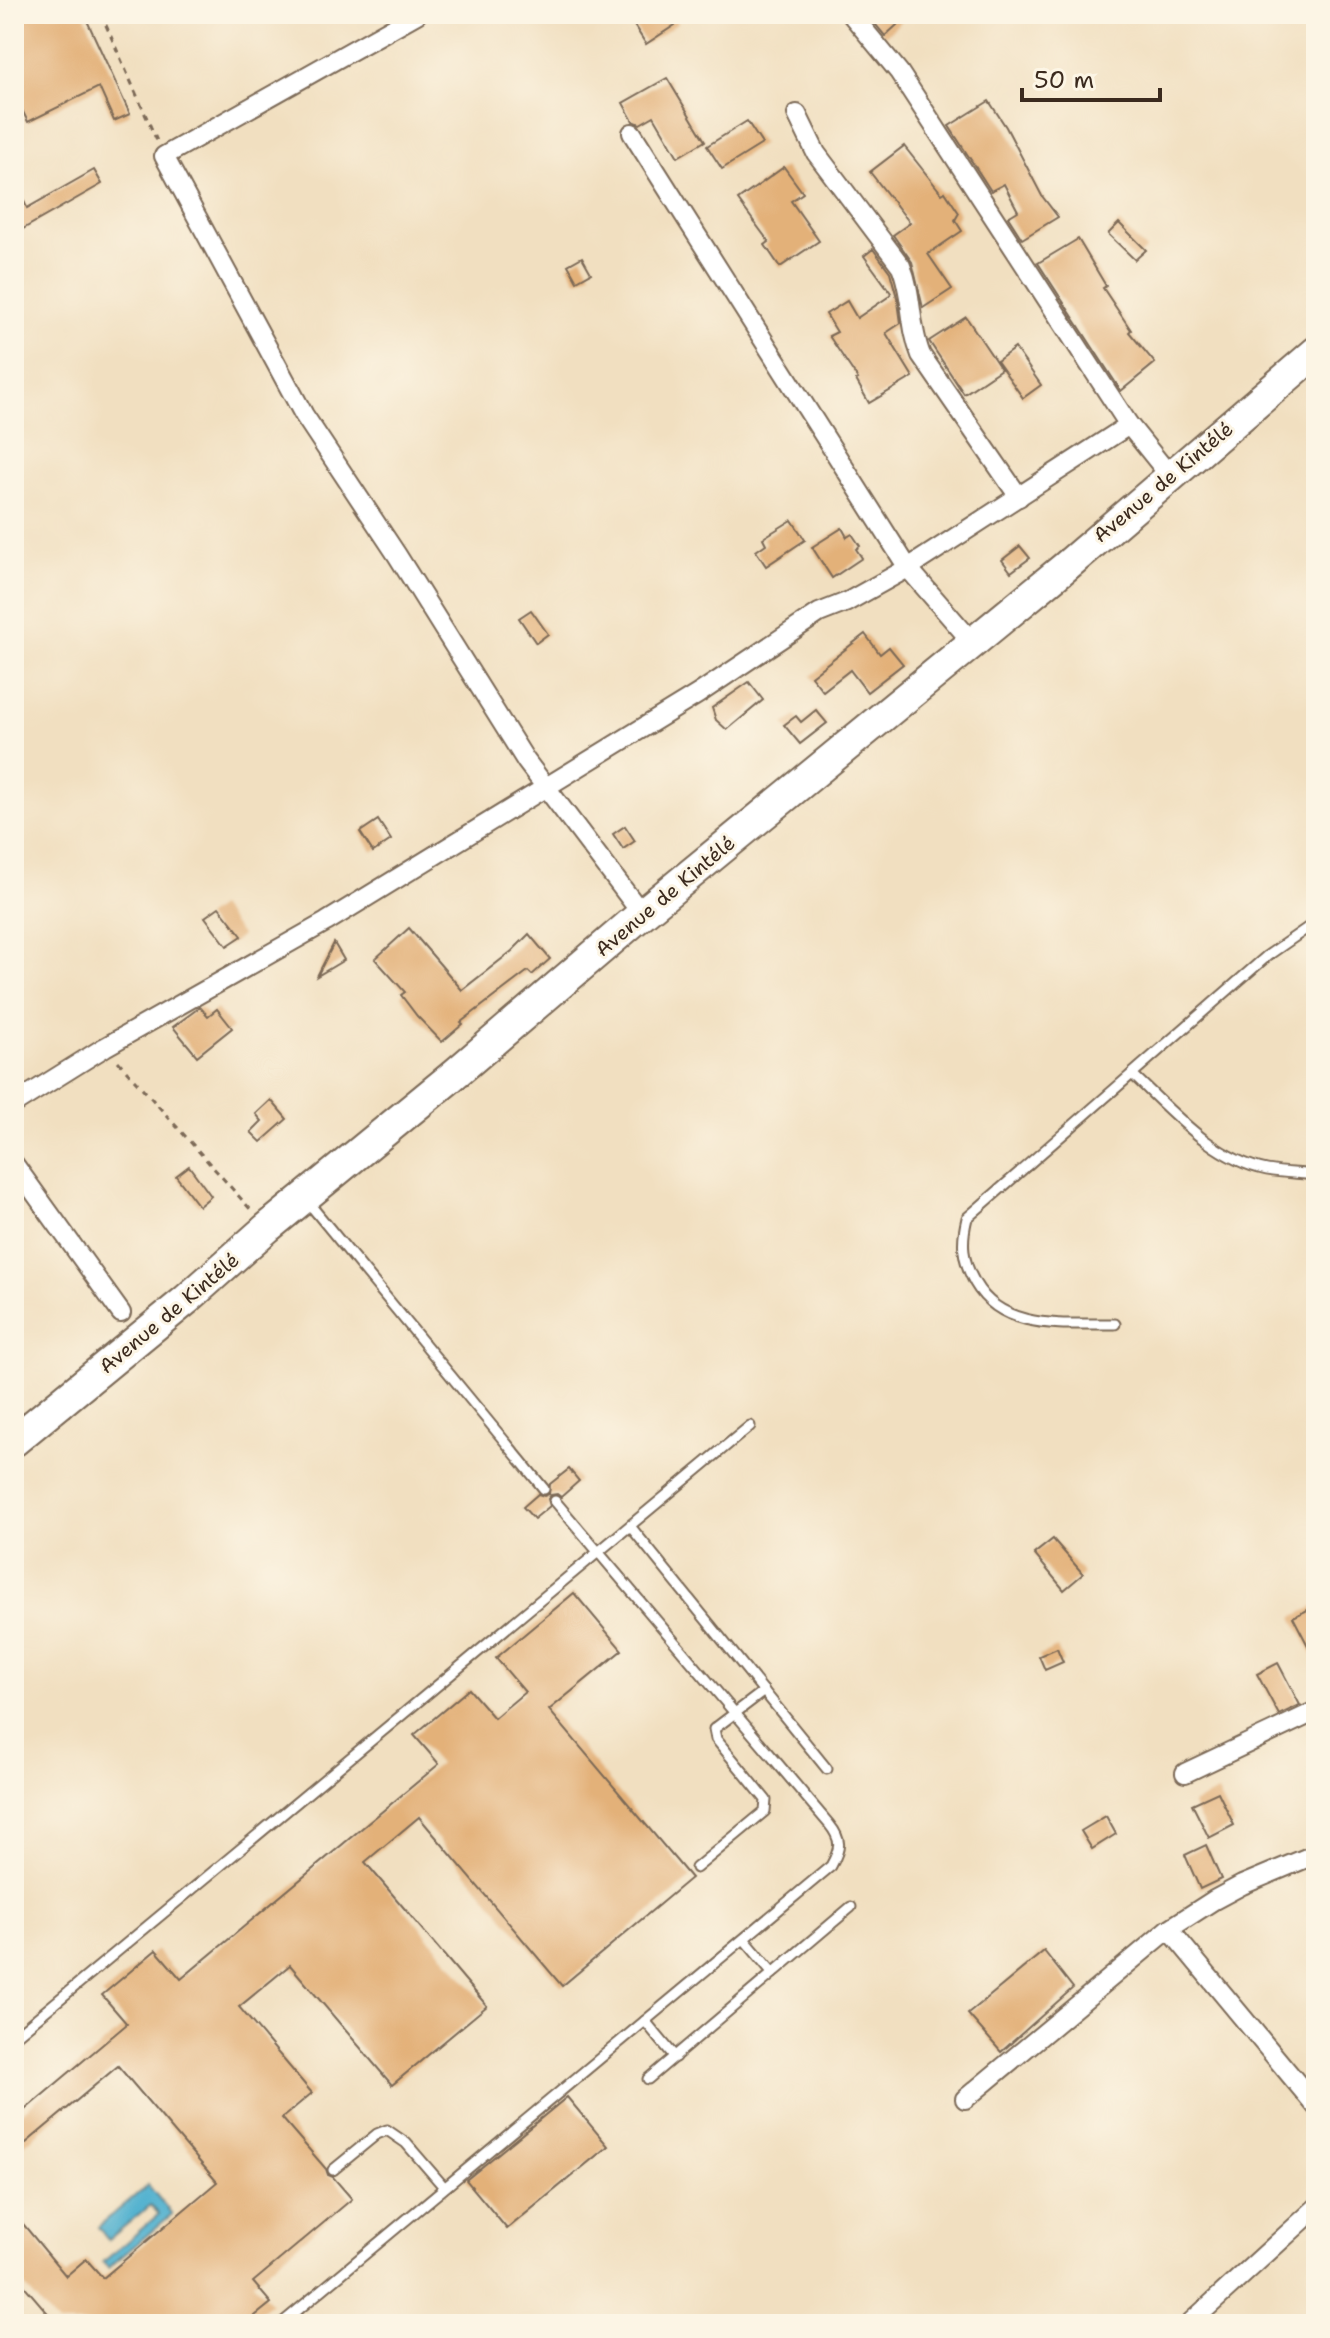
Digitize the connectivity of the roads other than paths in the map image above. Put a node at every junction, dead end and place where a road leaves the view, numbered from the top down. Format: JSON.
{"nodes":[{"id":1,"x":417,"y":14,"type":"edge"},
{"id":2,"x":851,"y":14,"type":"edge"},
{"id":3,"x":797,"y":114,"type":"dead end"},
{"id":4,"x":632,"y":133,"type":"dead end"},
{"id":5,"x":1316,"y":352,"type":"edge"},
{"id":6,"x":1129,"y":425,"type":"junction"},
{"id":7,"x":1170,"y":476,"type":"junction"},
{"id":8,"x":1019,"y":497,"type":"junction"},
{"id":9,"x":908,"y":568,"type":"junction"},
{"id":10,"x":973,"y":643,"type":"junction"},
{"id":11,"x":545,"y":786,"type":"junction"},
{"id":12,"x":642,"y":914,"type":"junction"},
{"id":13,"x":1316,"y":922,"type":"edge"},
{"id":14,"x":1132,"y":1074,"type":"junction"},
{"id":15,"x":14,"y":1104,"type":"edge"},
{"id":16,"x":14,"y":1164,"type":"edge"},
{"id":17,"x":1316,"y":1175,"type":"edge"},
{"id":18,"x":304,"y":1198,"type":"junction"},
{"id":19,"x":121,"y":1313,"type":"dead end"},
{"id":20,"x":1115,"y":1324,"type":"dead end"},
{"id":21,"x":750,"y":1426,"type":"dead end"},
{"id":22,"x":14,"y":1441,"type":"edge"},
{"id":23,"x":544,"y":1489,"type":"dead end"},
{"id":24,"x":555,"y":1501,"type":"dead end"},
{"id":25,"x":630,"y":1526,"type":"junction"},
{"id":26,"x":598,"y":1552,"type":"junction"},
{"id":27,"x":764,"y":1691,"type":"junction"},
{"id":28,"x":1316,"y":1711,"type":"edge"},
{"id":29,"x":734,"y":1714,"type":"junction"},
{"id":30,"x":827,"y":1769,"type":"dead end"},
{"id":31,"x":1185,"y":1773,"type":"dead end"},
{"id":32,"x":1316,"y":1854,"type":"edge"},
{"id":33,"x":696,"y":1868,"type":"dead end"},
{"id":34,"x":851,"y":1907,"type":"dead end"},
{"id":35,"x":1169,"y":1929,"type":"junction"},
{"id":36,"x":744,"y":1939,"type":"junction"},
{"id":37,"x":773,"y":1973,"type":"junction"},
{"id":38,"x":645,"y":2021,"type":"junction"},
{"id":39,"x":14,"y":2037,"type":"edge"},
{"id":40,"x":675,"y":2057,"type":"junction"},
{"id":41,"x":648,"y":2079,"type":"dead end"},
{"id":42,"x":965,"y":2099,"type":"dead end"},
{"id":43,"x":1316,"y":2106,"type":"edge"},
{"id":44,"x":333,"y":2170,"type":"dead end"},
{"id":45,"x":444,"y":2187,"type":"junction"},
{"id":46,"x":1316,"y":2208,"type":"edge"},
{"id":47,"x":281,"y":2324,"type":"edge"},
{"id":48,"x":1189,"y":2324,"type":"edge"}],
"edges":[{"from":1,"to":11,"type":"street"},
{"from":2,"to":6,"type":"street"},
{"from":3,"to":8,"type":"street"},
{"from":4,"to":9,"type":"street"},
{"from":5,"to":7,"type":"main road","name":"Avenue de Kintélé"},
{"from":6,"to":7,"type":"street"},
{"from":6,"to":8,"type":"street"},
{"from":7,"to":10,"type":"main road","name":"Avenue de Kintélé"},
{"from":8,"to":9,"type":"street"},
{"from":9,"to":10,"type":"street"},
{"from":9,"to":11,"type":"street"},
{"from":10,"to":12,"type":"main road","name":"Avenue de Kintélé"},
{"from":11,"to":12,"type":"street"},
{"from":11,"to":15,"type":"street"},
{"from":12,"to":18,"type":"main road","name":"Avenue de Kintélé"},
{"from":13,"to":14,"type":"lane"},
{"from":14,"to":17,"type":"lane"},
{"from":14,"to":20,"type":"lane"},
{"from":16,"to":19,"type":"street"},
{"from":18,"to":22,"type":"main road","name":"Avenue de Kintélé"},
{"from":18,"to":23,"type":"lane"},
{"from":21,"to":25,"type":"lane"},
{"from":24,"to":26,"type":"lane"},
{"from":25,"to":26,"type":"lane"},
{"from":25,"to":27,"type":"lane"},
{"from":26,"to":29,"type":"lane"},
{"from":26,"to":39,"type":"lane"},
{"from":27,"to":29,"type":"lane"},
{"from":27,"to":30,"type":"lane"},
{"from":28,"to":31,"type":"street"},
{"from":29,"to":33,"type":"lane"},
{"from":29,"to":36,"type":"lane"},
{"from":32,"to":35,"type":"street"},
{"from":34,"to":37,"type":"lane"},
{"from":35,"to":42,"type":"street"},
{"from":35,"to":43,"type":"street"},
{"from":36,"to":37,"type":"lane"},
{"from":36,"to":38,"type":"lane"},
{"from":37,"to":40,"type":"lane"},
{"from":38,"to":40,"type":"lane"},
{"from":38,"to":45,"type":"lane"},
{"from":40,"to":41,"type":"lane"},
{"from":44,"to":45,"type":"lane"},
{"from":45,"to":47,"type":"lane"},
{"from":46,"to":48,"type":"street"}]}
